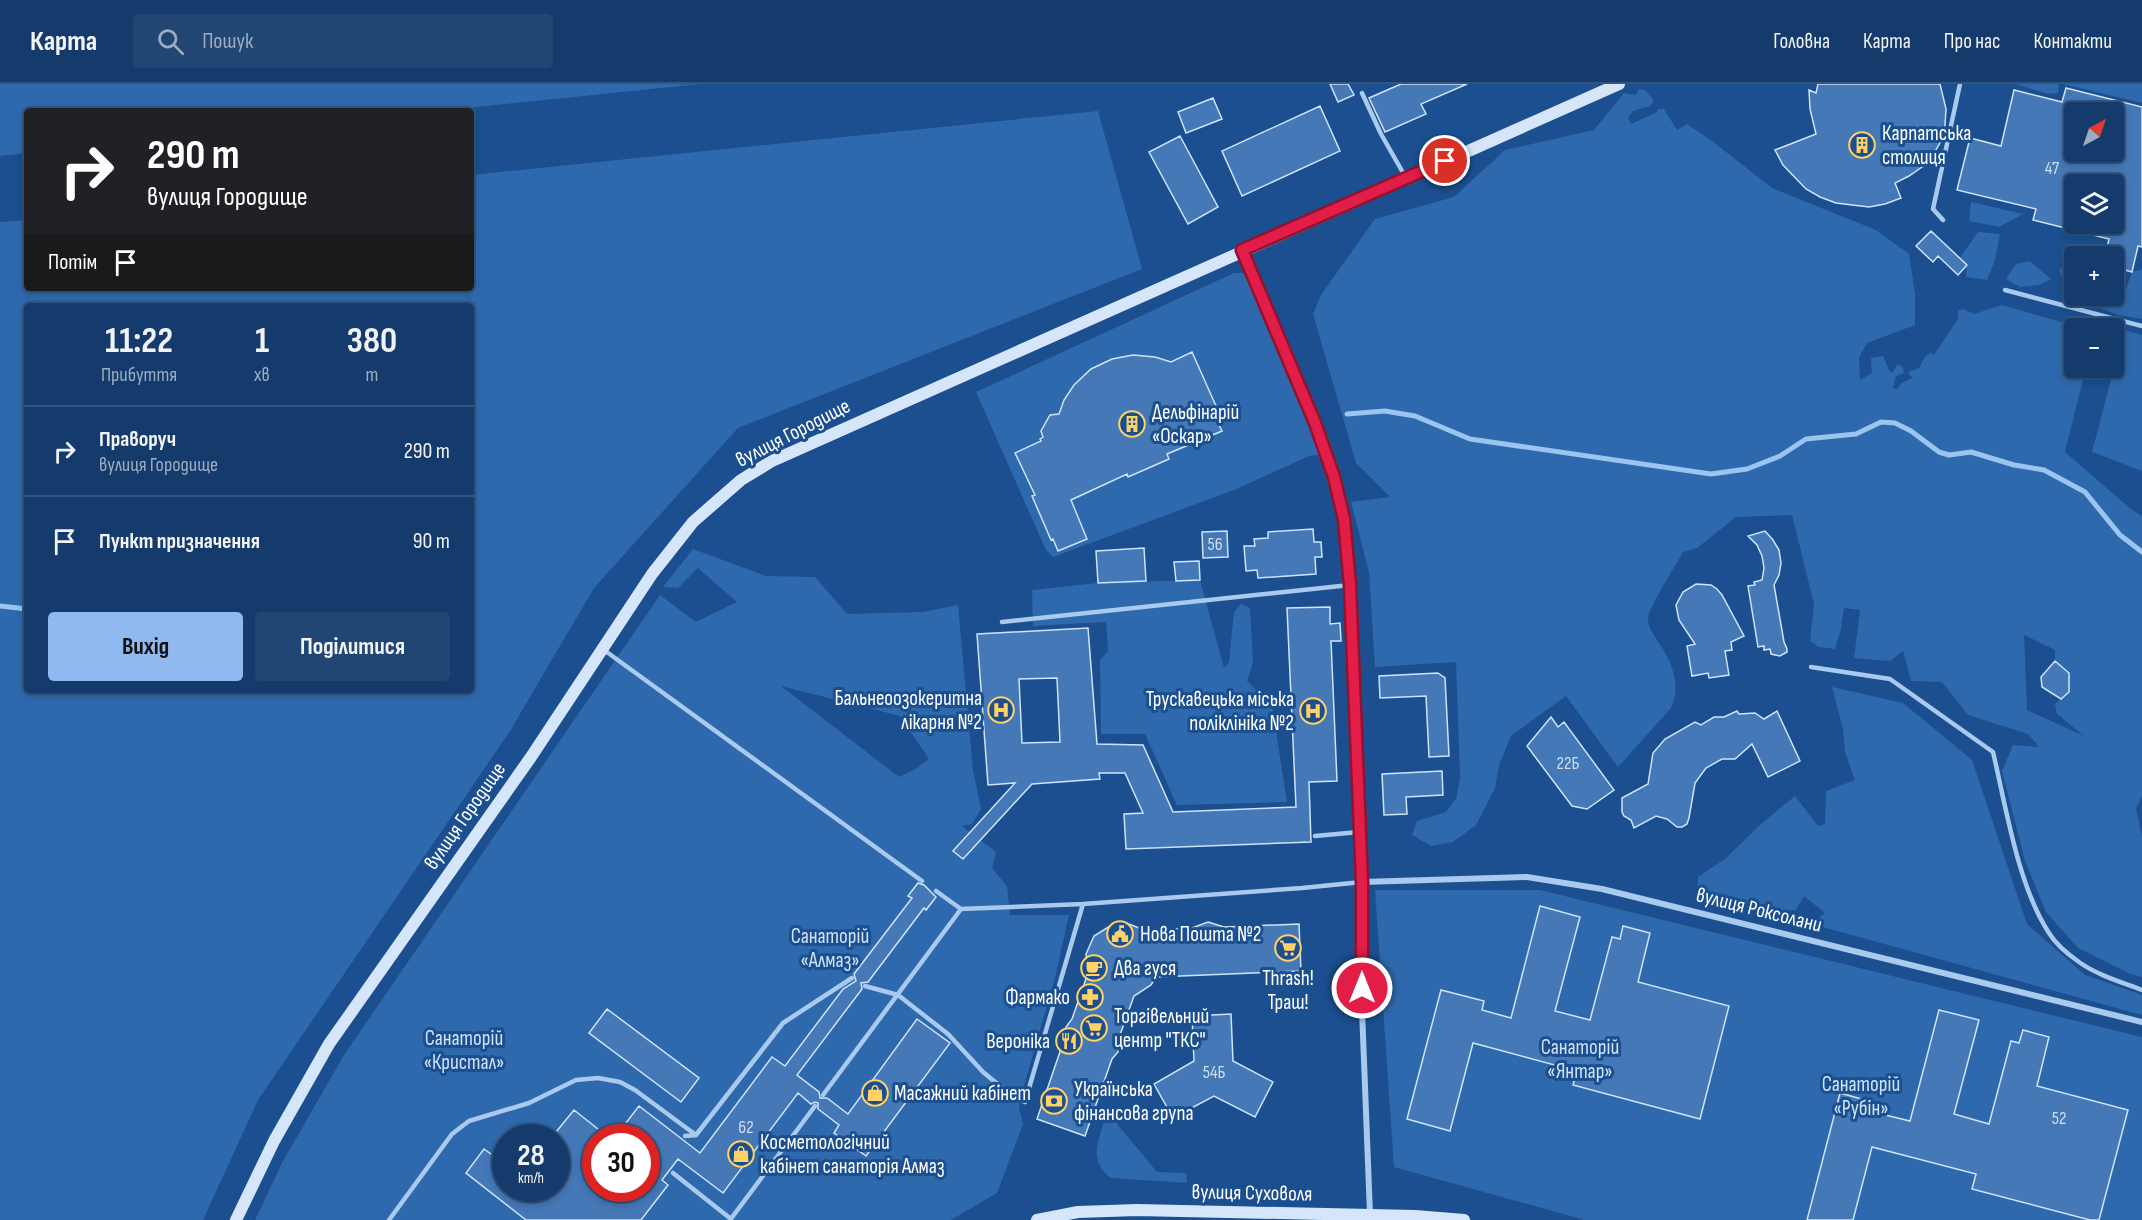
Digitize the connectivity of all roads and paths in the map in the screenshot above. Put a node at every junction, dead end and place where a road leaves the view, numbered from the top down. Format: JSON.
{"nodes":[{"id":1,"x":1619,"y":84,"type":"edge"},
{"id":2,"x":1960,"y":84,"type":"edge"},
{"id":3,"x":1601,"y":87,"type":"edge"},
{"id":4,"x":1362,"y":93,"type":"dead end"},
{"id":5,"x":1406,"y":178,"type":"junction"},
{"id":6,"x":1943,"y":220,"type":"dead end"},
{"id":7,"x":1242,"y":250,"type":"junction"},
{"id":8,"x":2005,"y":290,"type":"dead end"},
{"id":9,"x":2142,"y":326,"type":"edge"},
{"id":10,"x":1350,"y":585,"type":"junction"},
{"id":11,"x":1002,"y":622,"type":"dead end"},
{"id":12,"x":602,"y":649,"type":"junction"},
{"id":13,"x":1811,"y":667,"type":"dead end"},
{"id":14,"x":1359,"y":832,"type":"junction"},
{"id":15,"x":1315,"y":836,"type":"dead end"},
{"id":16,"x":922,"y":881,"type":"dead end"},
{"id":17,"x":1362,"y":882,"type":"junction"},
{"id":18,"x":936,"y":891,"type":"dead end"},
{"id":19,"x":1083,"y":904,"type":"junction"},
{"id":20,"x":961,"y":909,"type":"junction"},
{"id":21,"x":852,"y":978,"type":"dead end"},
{"id":22,"x":865,"y":986,"type":"dead end"},
{"id":23,"x":2142,"y":990,"type":"edge"},
{"id":24,"x":898,"y":995,"type":"junction"},
{"id":25,"x":2142,"y":1022,"type":"edge"},
{"id":26,"x":823,"y":1095,"type":"dead end"},
{"id":27,"x":815,"y":1106,"type":"dead end"},
{"id":28,"x":696,"y":1135,"type":"junction"},
{"id":29,"x":685,"y":1136,"type":"dead end"},
{"id":30,"x":673,"y":1173,"type":"dead end"},
{"id":31,"x":1370,"y":1214,"type":"junction"},
{"id":32,"x":236,"y":1220,"type":"edge"},
{"id":33,"x":389,"y":1220,"type":"edge"},
{"id":34,"x":730,"y":1220,"type":"edge"},
{"id":35,"x":1037,"y":1220,"type":"edge"},
{"id":36,"x":1464,"y":1220,"type":"edge"}],
"edges":[{"from":1,"to":3,"type":"street","name":"вулиця Городище"},
{"from":2,"to":6,"type":"lane"},
{"from":3,"to":5,"type":"street","name":"вулиця Городище"},
{"from":4,"to":5,"type":"lane"},
{"from":5,"to":7,"type":"street","name":"вулиця Городище"},
{"from":7,"to":10,"type":"street"},
{"from":7,"to":12,"type":"street","name":"вулиця Городище"},
{"from":8,"to":9,"type":"lane"},
{"from":10,"to":11,"type":"lane"},
{"from":10,"to":14,"type":"street"},
{"from":12,"to":16,"type":"lane"},
{"from":12,"to":32,"type":"street","name":"вулиця Городище"},
{"from":13,"to":23,"type":"lane"},
{"from":14,"to":15,"type":"lane"},
{"from":14,"to":17,"type":"street"},
{"from":17,"to":19,"type":"lane"},
{"from":17,"to":25,"type":"street","name":"вулиця Роксолани"},
{"from":17,"to":31,"type":"street"},
{"from":18,"to":20,"type":"lane"},
{"from":19,"to":20,"type":"lane"},
{"from":19,"to":24,"type":"lane"},
{"from":20,"to":24,"type":"lane"},
{"from":21,"to":28,"type":"lane"},
{"from":22,"to":24,"type":"lane"},
{"from":24,"to":26,"type":"lane"},
{"from":27,"to":34,"type":"lane"},
{"from":28,"to":29,"type":"lane"},
{"from":28,"to":33,"type":"lane"},
{"from":30,"to":34,"type":"lane"},
{"from":31,"to":35,"type":"street","name":"вулиця Суховоля"},
{"from":31,"to":36,"type":"street","name":"вулиця Суховоля"}]}
